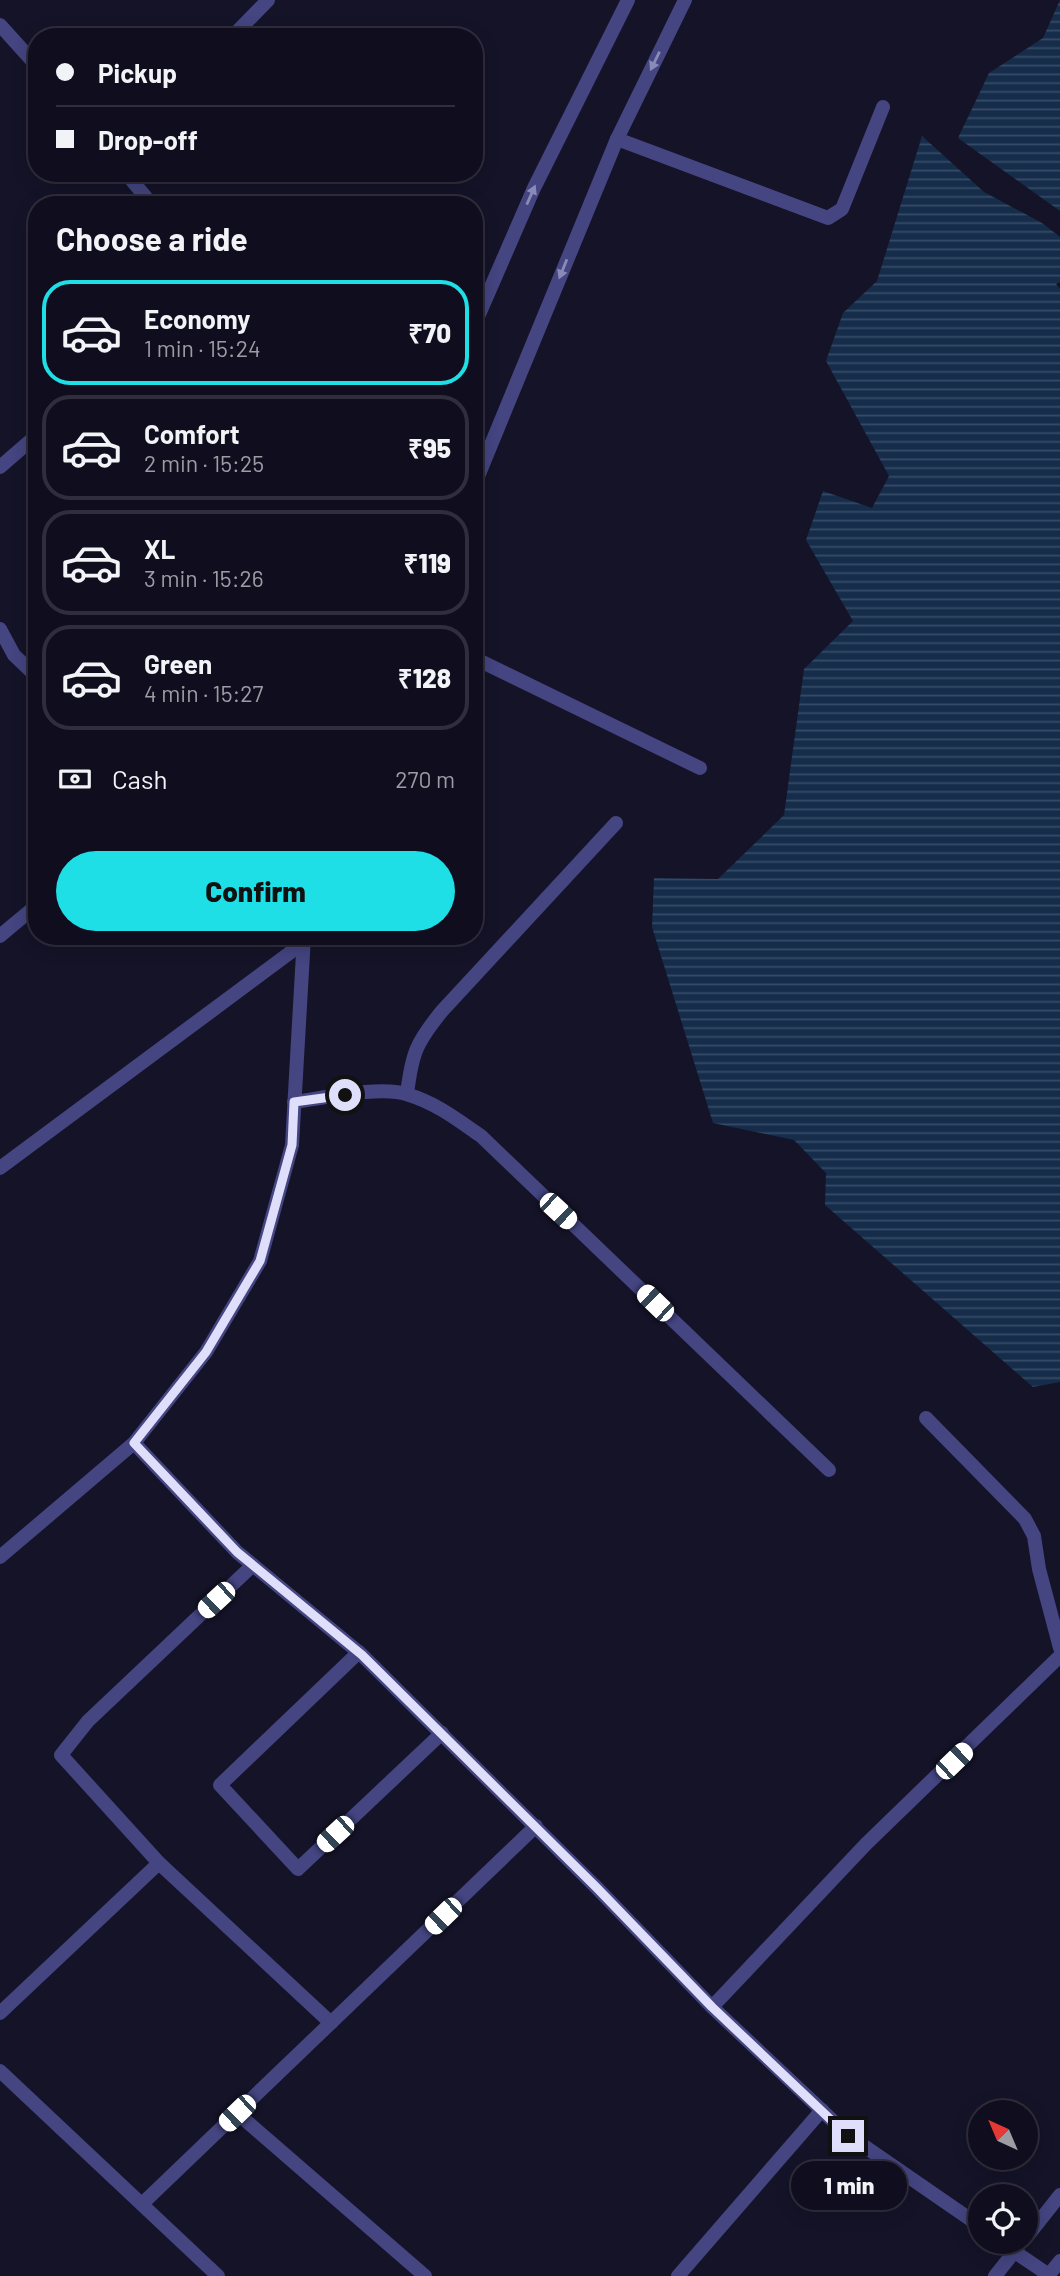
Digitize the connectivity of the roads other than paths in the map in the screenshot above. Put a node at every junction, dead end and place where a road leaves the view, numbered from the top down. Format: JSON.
{"nodes":[{"id":1,"x":268,"y":0,"type":"edge"},
{"id":2,"x":628,"y":0,"type":"edge"},
{"id":3,"x":685,"y":0,"type":"edge"},
{"id":4,"x":0,"y":25,"type":"edge"},
{"id":5,"x":241,"y":28,"type":"edge"},
{"id":6,"x":28,"y":56,"type":"edge"},
{"id":7,"x":883,"y":107,"type":"dead end"},
{"id":8,"x":617,"y":139,"type":"junction"},
{"id":9,"x":133,"y":182,"type":"edge"},
{"id":10,"x":145,"y":196,"type":"edge"},
{"id":11,"x":483,"y":305,"type":"edge"},
{"id":12,"x":28,"y":443,"type":"edge"},
{"id":13,"x":483,"y":464,"type":"edge"},
{"id":14,"x":0,"y":467,"type":"edge"},
{"id":15,"x":0,"y":629,"type":"edge"},
{"id":16,"x":483,"y":662,"type":"edge"},
{"id":17,"x":28,"y":668,"type":"edge"},
{"id":18,"x":700,"y":768,"type":"dead end"},
{"id":19,"x":616,"y":823,"type":"dead end"},
{"id":20,"x":28,"y":913,"type":"edge"},
{"id":21,"x":0,"y":936,"type":"edge"},
{"id":22,"x":295,"y":945,"type":"edge"},
{"id":23,"x":303,"y":945,"type":"edge"},
{"id":24,"x":407,"y":1094,"type":"junction"},
{"id":25,"x":294,"y":1102,"type":"junction"},
{"id":26,"x":0,"y":1168,"type":"edge"},
{"id":27,"x":926,"y":1418,"type":"dead end"},
{"id":28,"x":134,"y":1443,"type":"junction"},
{"id":29,"x":829,"y":1470,"type":"dead end"},
{"id":30,"x":0,"y":1557,"type":"edge"},
{"id":31,"x":253,"y":1565,"type":"junction"},
{"id":32,"x":1060,"y":1648,"type":"edge"},
{"id":33,"x":359,"y":1652,"type":"junction"},
{"id":34,"x":1060,"y":1656,"type":"edge"},
{"id":35,"x":442,"y":1733,"type":"junction"},
{"id":36,"x":536,"y":1826,"type":"junction"},
{"id":37,"x":159,"y":1863,"type":"junction"},
{"id":38,"x":712,"y":2007,"type":"junction"},
{"id":39,"x":0,"y":2013,"type":"edge"},
{"id":40,"x":331,"y":2023,"type":"junction"},
{"id":41,"x":0,"y":2071,"type":"edge"},
{"id":42,"x":822,"y":2110,"type":"junction"},
{"id":43,"x":237,"y":2113,"type":"junction"},
{"id":44,"x":1060,"y":2195,"type":"edge"},
{"id":45,"x":142,"y":2204,"type":"junction"},
{"id":46,"x":968,"y":2218,"type":"edge"},
{"id":47,"x":1038,"y":2223,"type":"edge"},
{"id":48,"x":1013,"y":2254,"type":"edge"},
{"id":49,"x":1030,"y":2254,"type":"edge"},
{"id":50,"x":1060,"y":2261,"type":"edge"},
{"id":51,"x":218,"y":2276,"type":"edge"},
{"id":52,"x":425,"y":2276,"type":"edge"},
{"id":53,"x":678,"y":2276,"type":"edge"},
{"id":54,"x":995,"y":2276,"type":"edge"},
{"id":55,"x":1049,"y":2276,"type":"edge"}],
"edges":[{"from":1,"to":5,"type":"street"},
{"from":11,"to":2,"type":"street","one_way":true},
{"from":3,"to":8,"type":"street","one_way":true},
{"from":4,"to":6,"type":"street"},
{"from":7,"to":8,"type":"street"},
{"from":8,"to":13,"type":"street","one_way":true},
{"from":9,"to":10,"type":"street"},
{"from":12,"to":14,"type":"street"},
{"from":15,"to":17,"type":"street"},
{"from":16,"to":18,"type":"street"},
{"from":19,"to":24,"type":"street"},
{"from":20,"to":21,"type":"street"},
{"from":22,"to":26,"type":"street"},
{"from":23,"to":25,"type":"street"},
{"from":24,"to":25,"type":"street"},
{"from":24,"to":29,"type":"street"},
{"from":25,"to":28,"type":"street"},
{"from":27,"to":32,"type":"street"},
{"from":28,"to":30,"type":"street"},
{"from":28,"to":31,"type":"street"},
{"from":31,"to":33,"type":"street"},
{"from":31,"to":37,"type":"street"},
{"from":33,"to":35,"type":"street"},
{"from":33,"to":35,"type":"street"},
{"from":34,"to":38,"type":"street"},
{"from":35,"to":36,"type":"street"},
{"from":36,"to":38,"type":"street"},
{"from":36,"to":40,"type":"street"},
{"from":37,"to":39,"type":"street"},
{"from":37,"to":40,"type":"street"},
{"from":38,"to":42,"type":"street"},
{"from":40,"to":43,"type":"street"},
{"from":41,"to":45,"type":"street"},
{"from":42,"to":46,"type":"street"},
{"from":42,"to":53,"type":"street"},
{"from":43,"to":45,"type":"street"},
{"from":43,"to":52,"type":"street"},
{"from":44,"to":47,"type":"street"},
{"from":45,"to":51,"type":"street"},
{"from":48,"to":54,"type":"street"},
{"from":49,"to":55,"type":"street"},
{"from":50,"to":55,"type":"street"}]}
